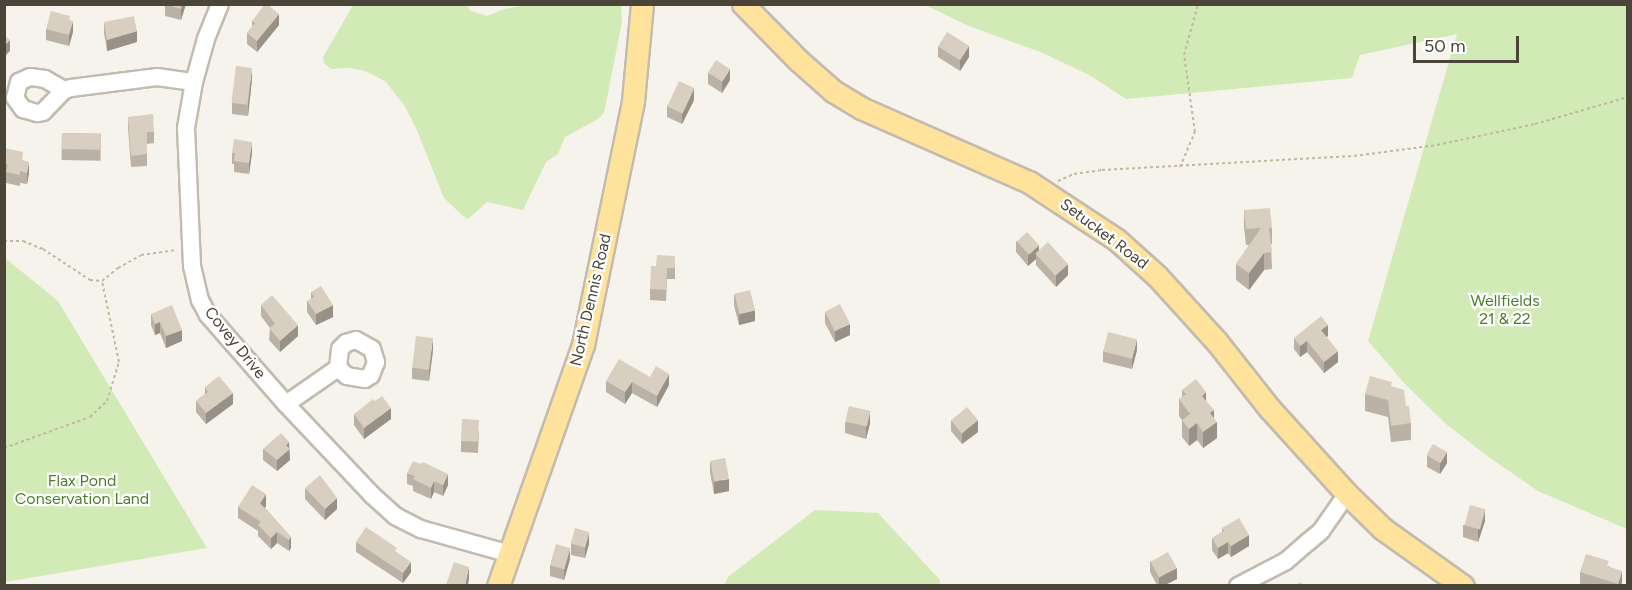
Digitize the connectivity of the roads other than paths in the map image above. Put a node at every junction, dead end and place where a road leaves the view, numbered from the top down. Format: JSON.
{"nodes":[{"id":1,"x":220,"y":4,"type":"edge"},
{"id":2,"x":642,"y":4,"type":"edge"},
{"id":3,"x":744,"y":4,"type":"edge"},
{"id":4,"x":194,"y":82,"type":"junction"},
{"id":5,"x":64,"y":90,"type":"dead end"},
{"id":6,"x":338,"y":368,"type":"dead end"},
{"id":7,"x":286,"y":404,"type":"junction"},
{"id":8,"x":1347,"y":494,"type":"junction"},
{"id":9,"x":510,"y":554,"type":"junction"},
{"id":10,"x":498,"y":585,"type":"edge"},
{"id":11,"x":1238,"y":585,"type":"edge"},
{"id":12,"x":1462,"y":585,"type":"edge"}],
"edges":[{"from":1,"to":4,"type":"street","name":"Covey Drive"},
{"from":2,"to":9,"type":"main road","name":"North Dennis Road"},
{"from":3,"to":8,"type":"main road","name":"Setucket Road"},
{"from":4,"to":5,"type":"street"},
{"from":4,"to":7,"type":"street","name":"Covey Drive"},
{"from":6,"to":7,"type":"street"},
{"from":7,"to":9,"type":"street","name":"Covey Drive"},
{"from":8,"to":11,"type":"street"},
{"from":8,"to":12,"type":"main road","name":"Setucket Road"},
{"from":9,"to":10,"type":"main road","name":"North Dennis Road"}]}
